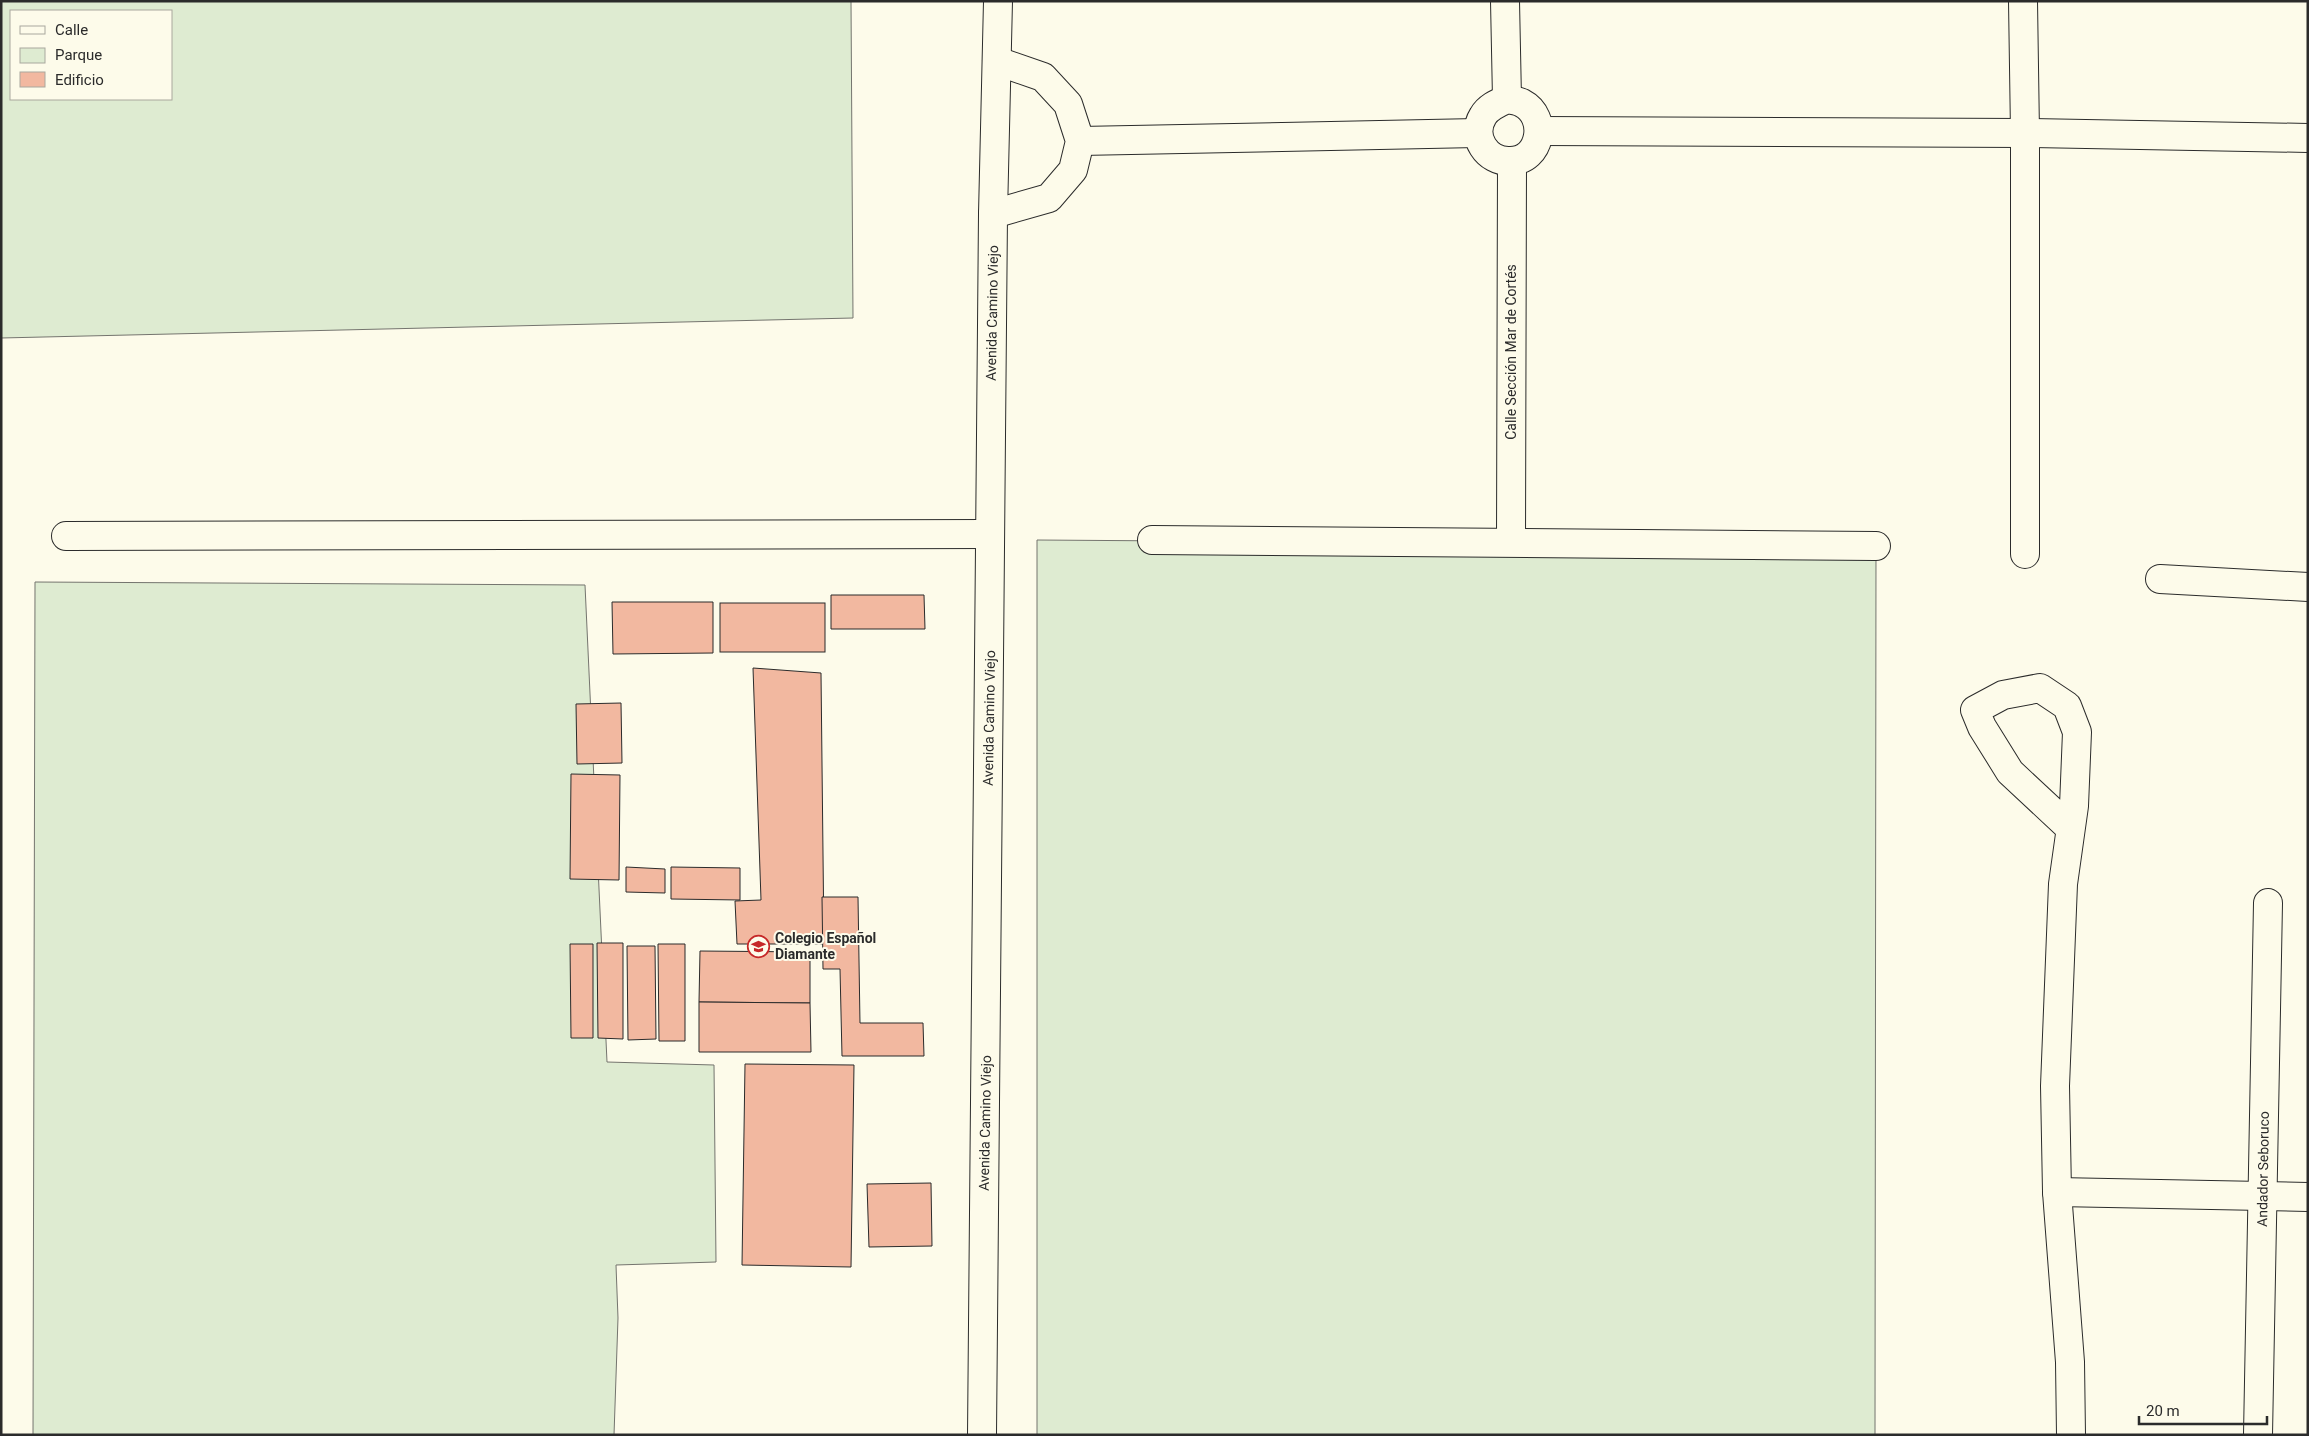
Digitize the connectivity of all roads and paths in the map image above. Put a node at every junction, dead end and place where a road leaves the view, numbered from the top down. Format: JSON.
{"nodes":[{"id":1,"x":998,"y":1,"type":"edge"},
{"id":2,"x":1505,"y":1,"type":"edge"},
{"id":3,"x":2023,"y":1,"type":"edge"},
{"id":4,"x":997,"y":61,"type":"junction"},
{"id":5,"x":1507,"y":99,"type":"junction"},
{"id":6,"x":1540,"y":131,"type":"junction"},
{"id":7,"x":2025,"y":133,"type":"junction"},
{"id":8,"x":1478,"y":134,"type":"junction"},
{"id":9,"x":2308,"y":138,"type":"edge"},
{"id":10,"x":1080,"y":141,"type":"junction"},
{"id":11,"x":1512,"y":162,"type":"junction"},
{"id":12,"x":994,"y":214,"type":"junction"},
{"id":13,"x":990,"y":534,"type":"junction"},
{"id":14,"x":66,"y":536,"type":"dead end"},
{"id":15,"x":1152,"y":540,"type":"dead end"},
{"id":16,"x":1510,"y":542,"type":"junction"},
{"id":17,"x":1876,"y":546,"type":"dead end"},
{"id":18,"x":2025,"y":554,"type":"dead end"},
{"id":19,"x":2160,"y":579,"type":"dead end"},
{"id":20,"x":2308,"y":587,"type":"edge"},
{"id":21,"x":2070,"y":828,"type":"junction"},
{"id":22,"x":2268,"y":902,"type":"dead end"},
{"id":23,"x":2057,"y":1192,"type":"junction"},
{"id":24,"x":2308,"y":1197,"type":"edge"},
{"id":25,"x":2263,"y":1198,"type":"junction"},
{"id":26,"x":982,"y":1435,"type":"edge"},
{"id":27,"x":2071,"y":1435,"type":"edge"},
{"id":28,"x":2258,"y":1435,"type":"edge"}],
"edges":[{"from":1,"to":4,"type":"street","name":"Avenida Camino Viejo"},
{"from":2,"to":5,"type":"street"},
{"from":3,"to":7,"type":"street"},
{"from":4,"to":10,"type":"street"},
{"from":4,"to":12,"type":"street","name":"Avenida Camino Viejo"},
{"from":5,"to":6,"type":"street"},
{"from":5,"to":8,"type":"street"},
{"from":6,"to":7,"type":"street"},
{"from":6,"to":11,"type":"street"},
{"from":7,"to":9,"type":"street"},
{"from":7,"to":18,"type":"street"},
{"from":8,"to":10,"type":"street"},
{"from":8,"to":11,"type":"street"},
{"from":10,"to":12,"type":"street"},
{"from":11,"to":16,"type":"street","name":"Calle Sección Mar de Cortés"},
{"from":12,"to":13,"type":"street","name":"Avenida Camino Viejo"},
{"from":13,"to":14,"type":"street"},
{"from":13,"to":26,"type":"street","name":"Avenida Camino Viejo"},
{"from":15,"to":16,"type":"street"},
{"from":16,"to":17,"type":"street"},
{"from":19,"to":20,"type":"street"},
{"from":21,"to":21,"type":"street"},
{"from":21,"to":23,"type":"street"},
{"from":22,"to":25,"type":"street","name":"Andador Seboruco"},
{"from":23,"to":25,"type":"street"},
{"from":23,"to":27,"type":"street"},
{"from":24,"to":25,"type":"street"},
{"from":25,"to":28,"type":"street","name":"Andador Seboruco"}]}
